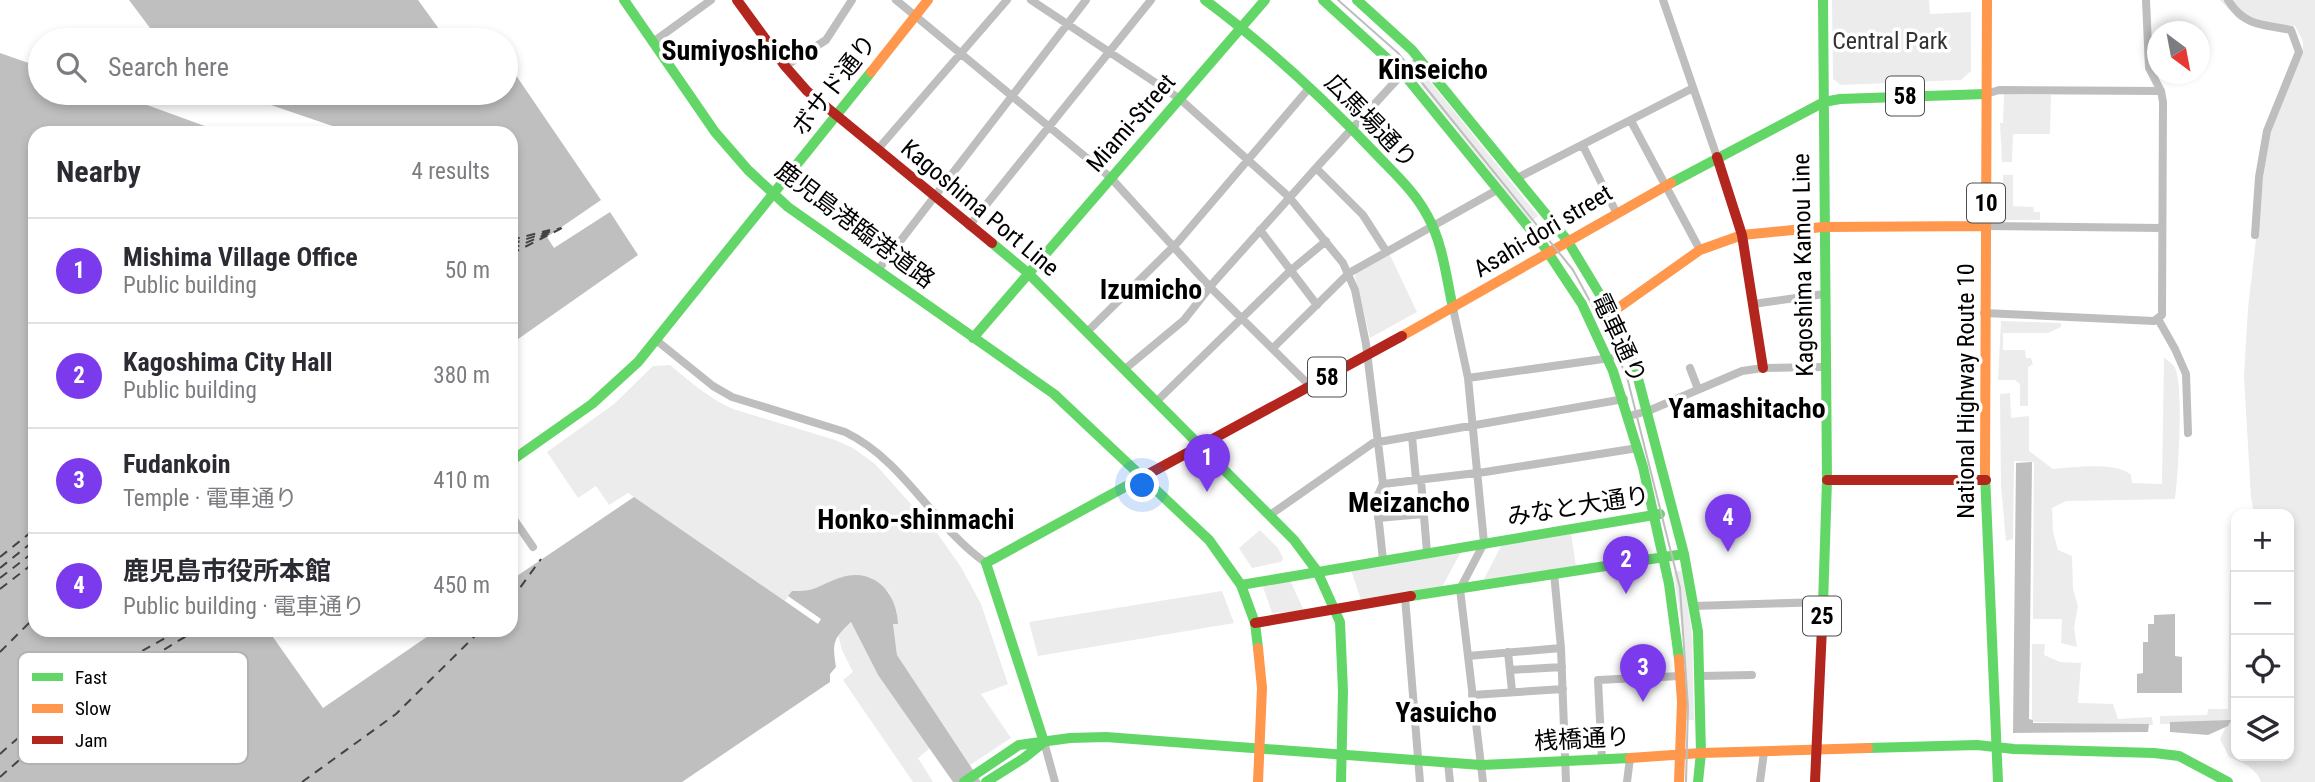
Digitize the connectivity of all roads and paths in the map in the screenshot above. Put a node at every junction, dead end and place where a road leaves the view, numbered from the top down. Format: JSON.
{"nodes":[{"id":1,"x":624,"y":0,"type":"edge"},
{"id":2,"x":711,"y":0,"type":"edge"},
{"id":3,"x":737,"y":0,"type":"edge"},
{"id":4,"x":852,"y":0,"type":"edge"},
{"id":5,"x":896,"y":0,"type":"edge"},
{"id":6,"x":928,"y":0,"type":"edge"},
{"id":7,"x":1007,"y":0,"type":"edge"},
{"id":8,"x":1031,"y":0,"type":"edge"},
{"id":9,"x":1086,"y":0,"type":"edge"},
{"id":10,"x":1151,"y":0,"type":"edge"},
{"id":11,"x":1205,"y":0,"type":"edge"},
{"id":12,"x":1265,"y":0,"type":"edge"},
{"id":13,"x":1323,"y":0,"type":"edge"},
{"id":14,"x":1357,"y":0,"type":"edge"},
{"id":15,"x":1663,"y":0,"type":"edge"},
{"id":16,"x":1823,"y":0,"type":"edge"},
{"id":17,"x":1987,"y":0,"type":"edge"},
{"id":18,"x":2146,"y":0,"type":"edge"},
{"id":19,"x":2228,"y":0,"type":"edge"},
{"id":20,"x":916,"y":16,"type":"junction"},
{"id":21,"x":1067,"y":24,"type":"junction"},
{"id":22,"x":1243,"y":27,"type":"junction"},
{"id":23,"x":653,"y":42,"type":"junction"},
{"id":24,"x":1109,"y":51,"type":"junction"},
{"id":25,"x":961,"y":53,"type":"junction"},
{"id":26,"x":1420,"y":59,"type":"junction"},
{"id":27,"x":785,"y":66,"type":"junction"},
{"id":28,"x":1403,"y":73,"type":"junction"},
{"id":29,"x":1310,"y":87,"type":"junction"},
{"id":30,"x":1693,"y":88,"type":"junction"},
{"id":31,"x":2161,"y":91,"type":"junction"},
{"id":32,"x":1986,"y":94,"type":"junction"},
{"id":33,"x":1012,"y":96,"type":"junction"},
{"id":34,"x":1180,"y":99,"type":"junction"},
{"id":35,"x":1824,"y":103,"type":"junction"},
{"id":36,"x":837,"y":115,"type":"junction"},
{"id":37,"x":1631,"y":121,"type":"junction"},
{"id":38,"x":1048,"y":127,"type":"junction"},
{"id":39,"x":1352,"y":128,"type":"junction"},
{"id":40,"x":1583,"y":146,"type":"junction"},
{"id":41,"x":878,"y":149,"type":"junction"},
{"id":42,"x":1717,"y":157,"type":"junction"},
{"id":43,"x":1248,"y":160,"type":"junction"},
{"id":44,"x":1316,"y":168,"type":"junction"},
{"id":45,"x":1111,"y":178,"type":"junction"},
{"id":46,"x":1517,"y":178,"type":"junction"},
{"id":47,"x":1665,"y":185,"type":"junction"},
{"id":48,"x":1497,"y":190,"type":"junction"},
{"id":49,"x":774,"y":195,"type":"junction"},
{"id":50,"x":934,"y":197,"type":"junction"},
{"id":51,"x":1289,"y":197,"type":"junction"},
{"id":52,"x":1616,"y":212,"type":"junction"},
{"id":53,"x":1432,"y":225,"type":"junction"},
{"id":54,"x":969,"y":226,"type":"junction"},
{"id":55,"x":1986,"y":226,"type":"junction"},
{"id":56,"x":1823,"y":227,"type":"junction"},
{"id":57,"x":2162,"y":228,"type":"junction"},
{"id":58,"x":1260,"y":230,"type":"junction"},
{"id":59,"x":1742,"y":235,"type":"junction"},
{"id":60,"x":2255,"y":235,"type":"dead end"},
{"id":61,"x":1567,"y":240,"type":"junction"},
{"id":62,"x":1326,"y":241,"type":"junction"},
{"id":63,"x":1172,"y":248,"type":"junction"},
{"id":64,"x":1700,"y":250,"type":"junction"},
{"id":65,"x":1386,"y":251,"type":"junction"},
{"id":66,"x":1548,"y":252,"type":"junction"},
{"id":67,"x":877,"y":270,"type":"junction"},
{"id":68,"x":1290,"y":271,"type":"junction"},
{"id":69,"x":1028,"y":273,"type":"junction"},
{"id":70,"x":1349,"y":273,"type":"junction"},
{"id":71,"x":1210,"y":288,"type":"junction"},
{"id":72,"x":1824,"y":294,"type":"junction"},
{"id":73,"x":1753,"y":304,"type":"junction"},
{"id":74,"x":1317,"y":305,"type":"junction"},
{"id":75,"x":1452,"y":308,"type":"junction"},
{"id":76,"x":1611,"y":313,"type":"junction"},
{"id":77,"x":1984,"y":313,"type":"junction"},
{"id":78,"x":1241,"y":318,"type":"junction"},
{"id":79,"x":2158,"y":319,"type":"junction"},
{"id":80,"x":1087,"y":332,"type":"junction"},
{"id":81,"x":973,"y":338,"type":"junction"},
{"id":82,"x":656,"y":340,"type":"junction"},
{"id":83,"x":1273,"y":348,"type":"junction"},
{"id":84,"x":1368,"y":355,"type":"junction"},
{"id":85,"x":1610,"y":358,"type":"junction"},
{"id":86,"x":1690,"y":368,"type":"dead end"},
{"id":87,"x":1763,"y":368,"type":"junction"},
{"id":88,"x":1825,"y":368,"type":"junction"},
{"id":89,"x":1125,"y":369,"type":"junction"},
{"id":90,"x":1468,"y":378,"type":"junction"},
{"id":91,"x":1310,"y":386,"type":"junction"},
{"id":92,"x":1698,"y":389,"type":"junction"},
{"id":93,"x":1624,"y":399,"type":"junction"},
{"id":94,"x":1157,"y":401,"type":"junction"},
{"id":95,"x":1648,"y":411,"type":"junction"},
{"id":96,"x":1629,"y":416,"type":"junction"},
{"id":97,"x":1473,"y":426,"type":"junction"},
{"id":98,"x":2188,"y":433,"type":"dead end"},
{"id":99,"x":1412,"y":436,"type":"junction"},
{"id":100,"x":1379,"y":443,"type":"junction"},
{"id":101,"x":1200,"y":446,"type":"junction"},
{"id":102,"x":1638,"y":448,"type":"junction"},
{"id":103,"x":518,"y":456,"type":"edge"},
{"id":104,"x":1478,"y":473,"type":"junction"},
{"id":105,"x":1143,"y":477,"type":"junction"},
{"id":106,"x":1418,"y":480,"type":"junction"},
{"id":107,"x":1827,"y":480,"type":"junction"},
{"id":108,"x":1986,"y":480,"type":"junction"},
{"id":109,"x":1383,"y":484,"type":"junction"},
{"id":110,"x":1672,"y":511,"type":"junction"},
{"id":111,"x":1423,"y":514,"type":"junction"},
{"id":112,"x":1655,"y":514,"type":"junction"},
{"id":113,"x":1270,"y":515,"type":"junction"},
{"id":114,"x":1378,"y":518,"type":"junction"},
{"id":115,"x":518,"y":525,"type":"edge"},
{"id":116,"x":1484,"y":543,"type":"junction"},
{"id":117,"x":533,"y":547,"type":"dead end"},
{"id":118,"x":1427,"y":552,"type":"junction"},
{"id":119,"x":1684,"y":554,"type":"junction"},
{"id":120,"x":1666,"y":556,"type":"junction"},
{"id":121,"x":1383,"y":560,"type":"junction"},
{"id":122,"x":986,"y":563,"type":"junction"},
{"id":123,"x":1317,"y":571,"type":"junction"},
{"id":124,"x":1554,"y":573,"type":"junction"},
{"id":125,"x":1241,"y":585,"type":"junction"},
{"id":126,"x":1460,"y":589,"type":"junction"},
{"id":127,"x":1405,"y":597,"type":"junction"},
{"id":128,"x":1822,"y":602,"type":"junction"},
{"id":129,"x":1694,"y":606,"type":"junction"},
{"id":130,"x":1336,"y":610,"type":"junction"},
{"id":131,"x":1255,"y":623,"type":"junction"},
{"id":132,"x":1561,"y":648,"type":"junction"},
{"id":133,"x":1508,"y":652,"type":"junction"},
{"id":134,"x":1468,"y":656,"type":"junction"},
{"id":135,"x":1562,"y":667,"type":"junction"},
{"id":136,"x":1510,"y":670,"type":"junction"},
{"id":137,"x":1752,"y":675,"type":"dead end"},
{"id":138,"x":1680,"y":676,"type":"junction"},
{"id":139,"x":1700,"y":676,"type":"junction"},
{"id":140,"x":1563,"y":689,"type":"junction"},
{"id":141,"x":1512,"y":691,"type":"junction"},
{"id":142,"x":1472,"y":695,"type":"junction"},
{"id":143,"x":1044,"y":742,"type":"junction"},
{"id":144,"x":1997,"y":747,"type":"junction"},
{"id":145,"x":1259,"y":750,"type":"junction"},
{"id":146,"x":1818,"y":751,"type":"junction"},
{"id":147,"x":1764,"y":752,"type":"junction"},
{"id":148,"x":1701,"y":753,"type":"junction"},
{"id":149,"x":1341,"y":755,"type":"junction"},
{"id":150,"x":1682,"y":755,"type":"junction"},
{"id":151,"x":1630,"y":758,"type":"junction"},
{"id":152,"x":1418,"y":760,"type":"junction"},
{"id":153,"x":1602,"y":760,"type":"junction"},
{"id":154,"x":1566,"y":762,"type":"junction"},
{"id":155,"x":1448,"y":763,"type":"junction"},
{"id":156,"x":1481,"y":765,"type":"junction"},
{"id":157,"x":988,"y":781,"type":"edge"},
{"id":158,"x":964,"y":782,"type":"edge"},
{"id":159,"x":1055,"y":782,"type":"edge"},
{"id":160,"x":1258,"y":782,"type":"edge"},
{"id":161,"x":1341,"y":782,"type":"edge"},
{"id":162,"x":1420,"y":782,"type":"edge"},
{"id":163,"x":1450,"y":782,"type":"edge"},
{"id":164,"x":1483,"y":782,"type":"edge"},
{"id":165,"x":1566,"y":782,"type":"edge"},
{"id":166,"x":1627,"y":782,"type":"edge"},
{"id":167,"x":1679,"y":782,"type":"edge"},
{"id":168,"x":1698,"y":782,"type":"edge"},
{"id":169,"x":1760,"y":782,"type":"edge"},
{"id":170,"x":1815,"y":782,"type":"edge"},
{"id":171,"x":1998,"y":782,"type":"edge"},
{"id":172,"x":2228,"y":782,"type":"edge"}],
"edges":[{"from":1,"to":23,"type":"main road","name":"鹿児島港臨港道路"},
{"from":2,"to":23,"type":"street"},
{"from":3,"to":27,"type":"main road","name":"Kagoshima Port Line"},
{"from":4,"to":27,"type":"street"},
{"from":5,"to":20,"type":"street"},
{"from":6,"to":20,"type":"main road","name":"ボサド通り"},
{"from":7,"to":25,"type":"street"},
{"from":8,"to":21,"type":"street"},
{"from":9,"to":21,"type":"street"},
{"from":10,"to":24,"type":"street"},
{"from":11,"to":22,"type":"main road","name":"広馬場通り"},
{"from":12,"to":22,"type":"main road","name":"Miami-Street"},
{"from":13,"to":28,"type":"main road","name":"電車通り"},
{"from":14,"to":26,"type":"main road","name":"電車通り"},
{"from":15,"to":30,"type":"street"},
{"from":16,"to":35,"type":"main road","name":"Kagoshima Kamou Line","number":"25"},
{"from":17,"to":32,"type":"main road","name":"National Highway Route 10","number":"10"},
{"from":18,"to":31,"type":"street"},
{"from":19,"to":60,"type":"street"},
{"from":20,"to":25,"type":"street"},
{"from":20,"to":36,"type":"main road","name":"ボサド通り"},
{"from":21,"to":24,"type":"street"},
{"from":21,"to":33,"type":"street"},
{"from":22,"to":29,"type":"main road","name":"広馬場通り"},
{"from":22,"to":34,"type":"main road","name":"Miami-Street"},
{"from":23,"to":49,"type":"main road","name":"鹿児島港臨港道路"},
{"from":24,"to":34,"type":"street"},
{"from":24,"to":38,"type":"street"},
{"from":25,"to":33,"type":"street"},
{"from":25,"to":41,"type":"street"},
{"from":26,"to":28,"type":"street"},
{"from":26,"to":46,"type":"main road","name":"電車通り"},
{"from":27,"to":36,"type":"main road","name":"Kagoshima Port Line"},
{"from":28,"to":39,"type":"street"},
{"from":28,"to":48,"type":"main road","name":"電車通り"},
{"from":29,"to":39,"type":"main road","name":"広馬場通り"},
{"from":29,"to":43,"type":"street"},
{"from":30,"to":37,"type":"street"},
{"from":30,"to":42,"type":"street"},
{"from":31,"to":32,"type":"street"},
{"from":31,"to":57,"type":"street"},
{"from":32,"to":35,"type":"main road","name":"Asahi-dori street","number":"58"},
{"from":32,"to":55,"type":"main road","name":"National Highway Route 10","number":"10"},
{"from":33,"to":38,"type":"street"},
{"from":33,"to":50,"type":"street"},
{"from":34,"to":43,"type":"street"},
{"from":34,"to":45,"type":"main road","name":"Miami-Street"},
{"from":35,"to":42,"type":"main road","name":"Asahi-dori street","number":"58"},
{"from":35,"to":56,"type":"main road","name":"Kagoshima Kamou Line","number":"25"},
{"from":36,"to":41,"type":"main road","name":"Kagoshima Port Line"},
{"from":36,"to":49,"type":"main road","name":"ボサド通り"},
{"from":37,"to":40,"type":"street"},
{"from":37,"to":47,"type":"street"},
{"from":38,"to":45,"type":"street"},
{"from":38,"to":54,"type":"street"},
{"from":39,"to":44,"type":"street"},
{"from":39,"to":53,"type":"main road","name":"広馬場通り"},
{"from":40,"to":46,"type":"street"},
{"from":40,"to":52,"type":"street"},
{"from":41,"to":50,"type":"main road","name":"Kagoshima Port Line"},
{"from":42,"to":47,"type":"main road","name":"Asahi-dori street","number":"58"},
{"from":42,"to":59,"type":"main road"},
{"from":43,"to":51,"type":"street"},
{"from":43,"to":63,"type":"street"},
{"from":44,"to":51,"type":"street"},
{"from":44,"to":65,"type":"street"},
{"from":45,"to":63,"type":"street"},
{"from":45,"to":69,"type":"main road","name":"Miami-Street"},
{"from":46,"to":61,"type":"main road","name":"電車通り"},
{"from":47,"to":52,"type":"main road","name":"Asahi-dori street","number":"58"},
{"from":47,"to":64,"type":"street"},
{"from":48,"to":53,"type":"street"},
{"from":48,"to":66,"type":"main road","name":"電車通り"},
{"from":49,"to":67,"type":"main road","name":"鹿児島港臨港道路"},
{"from":49,"to":82,"type":"main road","name":"ボサド通り"},
{"from":50,"to":54,"type":"main road","name":"Kagoshima Port Line"},
{"from":50,"to":67,"type":"street"},
{"from":51,"to":58,"type":"street"},
{"from":51,"to":62,"type":"street"},
{"from":52,"to":61,"type":"main road","name":"Asahi-dori street","number":"58"},
{"from":53,"to":65,"type":"street"},
{"from":53,"to":75,"type":"main road","name":"広馬場通り"},
{"from":54,"to":69,"type":"main road","name":"Kagoshima Port Line"},
{"from":55,"to":56,"type":"main road"},
{"from":55,"to":57,"type":"street"},
{"from":55,"to":77,"type":"main road","name":"National Highway Route 10","number":"10"},
{"from":56,"to":59,"type":"main road"},
{"from":56,"to":72,"type":"main road","name":"Kagoshima Kamou Line","number":"25"},
{"from":57,"to":79,"type":"street"},
{"from":58,"to":68,"type":"street"},
{"from":58,"to":71,"type":"street"},
{"from":59,"to":64,"type":"main road"},
{"from":59,"to":73,"type":"main road"},
{"from":61,"to":66,"type":"main road","name":"Asahi-dori street","number":"58"},
{"from":61,"to":76,"type":"main road","name":"電車通り"},
{"from":62,"to":68,"type":"street"},
{"from":62,"to":70,"type":"street"},
{"from":63,"to":71,"type":"street"},
{"from":63,"to":80,"type":"street"},
{"from":64,"to":76,"type":"main road"},
{"from":65,"to":70,"type":"street"},
{"from":66,"to":75,"type":"main road","name":"Asahi-dori street","number":"58"},
{"from":66,"to":85,"type":"main road","name":"電車通り"},
{"from":67,"to":81,"type":"main road","name":"鹿児島港臨港道路"},
{"from":68,"to":74,"type":"street"},
{"from":68,"to":78,"type":"street"},
{"from":69,"to":80,"type":"main road","name":"Kagoshima Port Line"},
{"from":69,"to":81,"type":"main road","name":"Miami-Street"},
{"from":70,"to":74,"type":"street"},
{"from":70,"to":84,"type":"street"},
{"from":71,"to":78,"type":"street"},
{"from":71,"to":89,"type":"street"},
{"from":72,"to":73,"type":"street"},
{"from":72,"to":88,"type":"main road","name":"Kagoshima Kamou Line","number":"25"},
{"from":73,"to":87,"type":"main road"},
{"from":74,"to":83,"type":"street"},
{"from":75,"to":84,"type":"main road","name":"Asahi-dori street","number":"58"},
{"from":75,"to":90,"type":"street"},
{"from":76,"to":95,"type":"main road","name":"電車通り"},
{"from":77,"to":79,"type":"street"},
{"from":77,"to":108,"type":"main road","name":"National Highway Route 10","number":"10"},
{"from":78,"to":83,"type":"street"},
{"from":78,"to":94,"type":"street"},
{"from":79,"to":98,"type":"street"},
{"from":80,"to":89,"type":"main road","name":"Kagoshima Port Line"},
{"from":81,"to":105,"type":"main road","name":"鹿児島港臨港道路"},
{"from":82,"to":103,"type":"main road","name":"ボサド通り"},
{"from":82,"to":122,"type":"street"},
{"from":83,"to":91,"type":"street"},
{"from":84,"to":91,"type":"main road","name":"Asahi-dori street","number":"58"},
{"from":84,"to":100,"type":"street"},
{"from":85,"to":90,"type":"street"},
{"from":85,"to":93,"type":"main road","name":"電車通り"},
{"from":86,"to":92,"type":"street"},
{"from":87,"to":88,"type":"street"},
{"from":87,"to":92,"type":"street"},
{"from":88,"to":107,"type":"main road","name":"Kagoshima Kamou Line","number":"25"},
{"from":89,"to":94,"type":"main road","name":"Kagoshima Port Line"},
{"from":90,"to":97,"type":"street"},
{"from":91,"to":101,"type":"main road","name":"Asahi-dori street","number":"58"},
{"from":92,"to":95,"type":"street"},
{"from":93,"to":96,"type":"main road","name":"電車通り"},
{"from":93,"to":97,"type":"street"},
{"from":94,"to":101,"type":"main road","name":"Kagoshima Port Line"},
{"from":95,"to":96,"type":"street"},
{"from":95,"to":110,"type":"main road","name":"電車通り"},
{"from":96,"to":102,"type":"main road","name":"電車通り"},
{"from":97,"to":99,"type":"street"},
{"from":97,"to":104,"type":"street"},
{"from":99,"to":100,"type":"street"},
{"from":99,"to":106,"type":"street"},
{"from":100,"to":109,"type":"street"},
{"from":100,"to":113,"type":"street"},
{"from":101,"to":105,"type":"main road","name":"Asahi-dori street","number":"58"},
{"from":101,"to":113,"type":"main road","name":"Kagoshima Port Line"},
{"from":102,"to":104,"type":"street"},
{"from":102,"to":112,"type":"main road","name":"電車通り"},
{"from":104,"to":106,"type":"street"},
{"from":104,"to":116,"type":"street"},
{"from":105,"to":122,"type":"main road","name":"Asahi-dori street"},
{"from":105,"to":125,"type":"main road","name":"鹿児島港臨港道路"},
{"from":106,"to":109,"type":"street"},
{"from":106,"to":111,"type":"street"},
{"from":107,"to":108,"type":"main road"},
{"from":107,"to":128,"type":"main road","name":"Kagoshima Kamou Line","number":"25"},
{"from":108,"to":144,"type":"main road","name":"National Highway Route 10","number":"10"},
{"from":109,"to":114,"type":"street"},
{"from":110,"to":112,"type":"main road","name":"みなと大通り"},
{"from":110,"to":119,"type":"main road","name":"電車通り"},
{"from":111,"to":114,"type":"street"},
{"from":111,"to":118,"type":"street"},
{"from":112,"to":116,"type":"main road","name":"みなと大通り"},
{"from":112,"to":120,"type":"main road","name":"電車通り"},
{"from":113,"to":123,"type":"main road","name":"Kagoshima Port Line"},
{"from":114,"to":121,"type":"street"},
{"from":115,"to":117,"type":"street"},
{"from":116,"to":118,"type":"main road","name":"みなと大通り"},
{"from":116,"to":126,"type":"street"},
{"from":118,"to":121,"type":"main road","name":"みなと大通り"},
{"from":119,"to":120,"type":"main road"},
{"from":119,"to":129,"type":"main road","name":"電車通り"},
{"from":120,"to":124,"type":"main road"},
{"from":120,"to":138,"type":"main road","name":"電車通り"},
{"from":121,"to":123,"type":"main road","name":"みなと大通り"},
{"from":122,"to":143,"type":"main road"},
{"from":123,"to":125,"type":"main road","name":"みなと大通り"},
{"from":123,"to":130,"type":"main road","name":"Kagoshima Port Line"},
{"from":124,"to":126,"type":"main road"},
{"from":124,"to":132,"type":"street"},
{"from":125,"to":131,"type":"main road"},
{"from":126,"to":127,"type":"main road"},
{"from":126,"to":134,"type":"street"},
{"from":127,"to":130,"type":"main road"},
{"from":127,"to":152,"type":"street"},
{"from":128,"to":129,"type":"street"},
{"from":128,"to":146,"type":"main road","name":"Kagoshima Kamou Line","number":"25"},
{"from":129,"to":139,"type":"main road","name":"電車通り"},
{"from":130,"to":131,"type":"main road"},
{"from":130,"to":149,"type":"main road","name":"Kagoshima Port Line"},
{"from":131,"to":145,"type":"main road"},
{"from":132,"to":133,"type":"street"},
{"from":132,"to":135,"type":"street"},
{"from":133,"to":134,"type":"street"},
{"from":133,"to":136,"type":"street"},
{"from":134,"to":142,"type":"street"},
{"from":135,"to":136,"type":"street"},
{"from":135,"to":140,"type":"street"},
{"from":136,"to":141,"type":"street"},
{"from":137,"to":139,"type":"street"},
{"from":138,"to":150,"type":"main road","name":"電車通り"},
{"from":138,"to":153,"type":"street"},
{"from":139,"to":148,"type":"main road","name":"電車通り"},
{"from":140,"to":141,"type":"street"},
{"from":140,"to":154,"type":"street"},
{"from":141,"to":142,"type":"street"},
{"from":142,"to":156,"type":"street"},
{"from":143,"to":145,"type":"main road","name":"桟橋通り"},
{"from":143,"to":157,"type":"main road"},
{"from":143,"to":158,"type":"main road","name":"桟橋通り"},
{"from":143,"to":159,"type":"street"},
{"from":144,"to":146,"type":"main road","name":"桟橋通り"},
{"from":144,"to":171,"type":"main road","name":"National Highway Route 10","number":"10"},
{"from":144,"to":172,"type":"main road","name":"桟橋通り"},
{"from":145,"to":149,"type":"main road","name":"桟橋通り"},
{"from":145,"to":160,"type":"main road"},
{"from":146,"to":147,"type":"main road","name":"桟橋通り"},
{"from":146,"to":170,"type":"main road","name":"Kagoshima Kamou Line","number":"25"},
{"from":147,"to":148,"type":"main road","name":"桟橋通り"},
{"from":147,"to":169,"type":"street"},
{"from":148,"to":150,"type":"main road","name":"桟橋通り"},
{"from":148,"to":168,"type":"main road","name":"電車通り"},
{"from":149,"to":152,"type":"main road","name":"桟橋通り"},
{"from":149,"to":161,"type":"main road","name":"Kagoshima Port Line"},
{"from":150,"to":151,"type":"main road","name":"桟橋通り"},
{"from":150,"to":167,"type":"main road","name":"電車通り"},
{"from":151,"to":153,"type":"main road","name":"桟橋通り"},
{"from":151,"to":166,"type":"street"},
{"from":152,"to":155,"type":"main road","name":"桟橋通り"},
{"from":152,"to":162,"type":"street"},
{"from":153,"to":154,"type":"main road","name":"桟橋通り"},
{"from":154,"to":156,"type":"main road","name":"桟橋通り"},
{"from":154,"to":165,"type":"street"},
{"from":155,"to":156,"type":"main road","name":"桟橋通り"},
{"from":155,"to":163,"type":"street"},
{"from":156,"to":164,"type":"street"}]}
